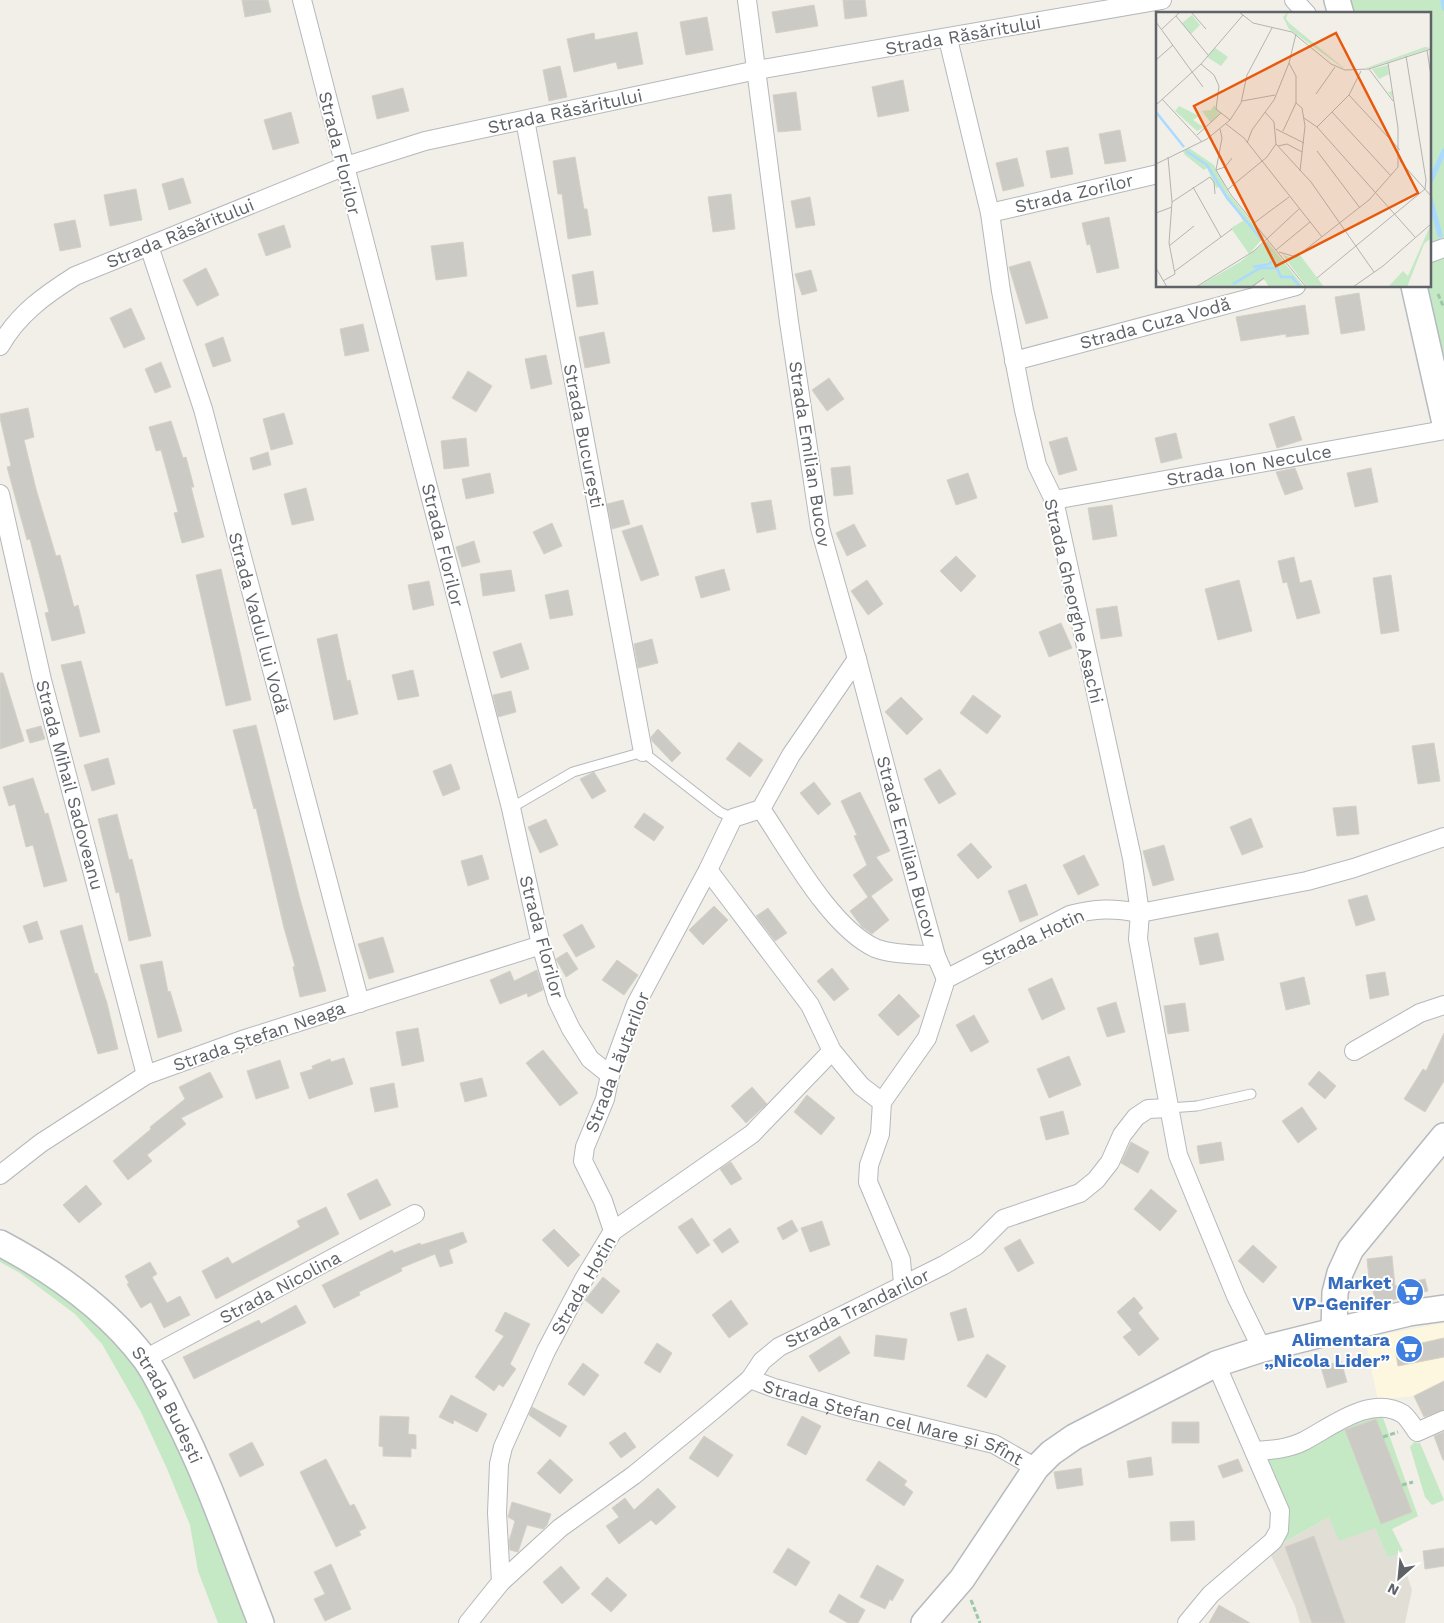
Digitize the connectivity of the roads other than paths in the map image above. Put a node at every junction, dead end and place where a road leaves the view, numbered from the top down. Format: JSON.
{"nodes":[{"id":1,"x":302,"y":0,"type":"edge"},
{"id":2,"x":747,"y":0,"type":"edge"},
{"id":3,"x":1162,"y":0,"type":"edge"},
{"id":4,"x":1294,"y":0,"type":"edge"},
{"id":5,"x":1305,"y":12,"type":"edge"},
{"id":6,"x":948,"y":39,"type":"junction"},
{"id":7,"x":758,"y":70,"type":"junction"},
{"id":8,"x":525,"y":120,"type":"junction"},
{"id":9,"x":343,"y":167,"type":"junction"},
{"id":10,"x":1156,"y":174,"type":"edge"},
{"id":11,"x":990,"y":213,"type":"junction"},
{"id":12,"x":149,"y":246,"type":"junction"},
{"id":13,"x":1444,"y":248,"type":"edge"},
{"id":14,"x":1432,"y":252,"type":"edge"},
{"id":15,"x":1288,"y":288,"type":"edge"},
{"id":16,"x":1414,"y":288,"type":"edge"},
{"id":17,"x":2,"y":332,"type":"edge"},
{"id":18,"x":1014,"y":361,"type":"junction"},
{"id":19,"x":1444,"y":419,"type":"edge"},
{"id":20,"x":1444,"y":430,"type":"edge"},
{"id":21,"x":0,"y":494,"type":"edge"},
{"id":22,"x":1054,"y":500,"type":"junction"},
{"id":23,"x":857,"y":659,"type":"junction"},
{"id":24,"x":643,"y":752,"type":"junction"},
{"id":25,"x":511,"y":808,"type":"junction"},
{"id":26,"x":762,"y":809,"type":"junction"},
{"id":27,"x":733,"y":818,"type":"junction"},
{"id":28,"x":1444,"y":837,"type":"edge"},
{"id":29,"x":708,"y":870,"type":"junction"},
{"id":30,"x":1140,"y":913,"type":"junction"},
{"id":31,"x":541,"y":946,"type":"junction"},
{"id":32,"x":936,"y":956,"type":"junction"},
{"id":33,"x":946,"y":979,"type":"junction"},
{"id":34,"x":360,"y":1003,"type":"junction"},
{"id":35,"x":1444,"y":1005,"type":"edge"},
{"id":36,"x":832,"y":1050,"type":"junction"},
{"id":37,"x":1354,"y":1050,"type":"dead end"},
{"id":38,"x":146,"y":1075,"type":"junction"},
{"id":39,"x":610,"y":1075,"type":"junction"},
{"id":40,"x":1251,"y":1094,"type":"dead end"},
{"id":41,"x":882,"y":1102,"type":"junction"},
{"id":42,"x":1169,"y":1108,"type":"junction"},
{"id":43,"x":1444,"y":1136,"type":"edge"},
{"id":44,"x":0,"y":1175,"type":"edge"},
{"id":45,"x":415,"y":1214,"type":"dead end"},
{"id":46,"x":613,"y":1231,"type":"junction"},
{"id":47,"x":0,"y":1242,"type":"edge"},
{"id":48,"x":903,"y":1284,"type":"junction"},
{"id":49,"x":1444,"y":1308,"type":"edge"},
{"id":50,"x":1334,"y":1331,"type":"junction"},
{"id":51,"x":1262,"y":1349,"type":"junction"},
{"id":52,"x":145,"y":1359,"type":"junction"},
{"id":53,"x":1216,"y":1364,"type":"junction"},
{"id":54,"x":750,"y":1379,"type":"junction"},
{"id":55,"x":1444,"y":1420,"type":"edge"},
{"id":56,"x":1255,"y":1451,"type":"junction"},
{"id":57,"x":1036,"y":1468,"type":"junction"},
{"id":58,"x":501,"y":1582,"type":"junction"},
{"id":59,"x":261,"y":1623,"type":"edge"},
{"id":60,"x":468,"y":1623,"type":"edge"},
{"id":61,"x":924,"y":1623,"type":"edge"},
{"id":62,"x":1187,"y":1623,"type":"edge"}],
"edges":[{"from":1,"to":9,"type":"street","name":"Strada Florilor"},
{"from":2,"to":7,"type":"street","name":"Strada Emilian Bucov"},
{"from":3,"to":6,"type":"street","name":"Strada Răsăritului"},
{"from":4,"to":5,"type":"street"},
{"from":6,"to":7,"type":"street","name":"Strada Răsăritului"},
{"from":6,"to":11,"type":"street","name":"Strada Gheorghe Asachi"},
{"from":7,"to":8,"type":"street","name":"Strada Răsăritului"},
{"from":7,"to":23,"type":"street","name":"Strada Emilian Bucov"},
{"from":8,"to":9,"type":"street","name":"Strada Răsăritului"},
{"from":8,"to":24,"type":"street","name":"Strada București"},
{"from":9,"to":12,"type":"street","name":"Strada Răsăritului"},
{"from":9,"to":25,"type":"street","name":"Strada Florilor"},
{"from":10,"to":11,"type":"street","name":"Strada Zorilor"},
{"from":11,"to":18,"type":"street","name":"Strada Gheorghe Asachi"},
{"from":12,"to":17,"type":"street","name":"Strada Răsăritului"},
{"from":12,"to":34,"type":"street","name":"Strada Vadul lui Vodă"},
{"from":13,"to":14,"type":"street"},
{"from":15,"to":18,"type":"street","name":"Strada Cuza Vodă"},
{"from":16,"to":19,"type":"street"},
{"from":18,"to":22,"type":"street","name":"Strada Gheorghe Asachi"},
{"from":20,"to":22,"type":"street","name":"Strada Ion Neculce"},
{"from":21,"to":38,"type":"street","name":"Strada Mihail Sadoveanu"},
{"from":22,"to":30,"type":"street","name":"Strada Gheorghe Asachi"},
{"from":23,"to":26,"type":"street"},
{"from":23,"to":32,"type":"street","name":"Strada Emilian Bucov"},
{"from":24,"to":25,"type":"lane"},
{"from":24,"to":27,"type":"lane"},
{"from":25,"to":31,"type":"street","name":"Strada Florilor"},
{"from":26,"to":27,"type":"street"},
{"from":26,"to":32,"type":"street","name":"Strada Emilian Bucov"},
{"from":27,"to":29,"type":"street","name":"Strada Lăutarilor"},
{"from":28,"to":30,"type":"street","name":"Strada Hotin"},
{"from":29,"to":36,"type":"street"},
{"from":29,"to":39,"type":"street","name":"Strada Lăutarilor"},
{"from":30,"to":33,"type":"street","name":"Strada Hotin"},
{"from":30,"to":42,"type":"street","name":"Strada Gheorghe Asachi"},
{"from":31,"to":34,"type":"street","name":"Strada Ștefan Neaga"},
{"from":31,"to":39,"type":"street","name":"Strada Florilor"},
{"from":32,"to":33,"type":"street","name":"Strada Emilian Bucov"},
{"from":33,"to":41,"type":"street"},
{"from":34,"to":38,"type":"street","name":"Strada Ștefan Neaga"},
{"from":35,"to":37,"type":"street"},
{"from":36,"to":41,"type":"street"},
{"from":36,"to":46,"type":"street","name":"Strada Hotin"},
{"from":38,"to":44,"type":"street","name":"Strada Ștefan Neaga"},
{"from":39,"to":46,"type":"street","name":"Strada Lăutarilor"},
{"from":40,"to":42,"type":"lane"},
{"from":41,"to":48,"type":"street"},
{"from":42,"to":48,"type":"street","name":"Strada Trandarilor"},
{"from":42,"to":51,"type":"street","name":"Strada Gheorghe Asachi"},
{"from":43,"to":50,"type":"street"},
{"from":45,"to":52,"type":"street","name":"Strada Nicolina"},
{"from":46,"to":58,"type":"street","name":"Strada Hotin"},
{"from":47,"to":52,"type":"street","name":"Strada Budești"},
{"from":48,"to":54,"type":"street","name":"Strada Trandarilor"},
{"from":49,"to":50,"type":"street","name":"Strada Ștefan cel Mare și Sfînt"},
{"from":50,"to":51,"type":"street","name":"Strada Ștefan cel Mare și Sfînt"},
{"from":51,"to":53,"type":"street","name":"Strada Ștefan cel Mare și Sfînt"},
{"from":52,"to":59,"type":"street","name":"Strada Budești"},
{"from":53,"to":56,"type":"street"},
{"from":53,"to":57,"type":"street","name":"Strada Ștefan cel Mare și Sfînt"},
{"from":54,"to":57,"type":"street","name":"Strada Ștefan cel Mare și Sfînt"},
{"from":54,"to":58,"type":"street","name":"Strada Trandarilor"},
{"from":55,"to":56,"type":"street"},
{"from":56,"to":62,"type":"street"},
{"from":57,"to":61,"type":"street","name":"Strada Ștefan cel Mare și Sfînt"},
{"from":58,"to":60,"type":"street","name":"Strada Trandarilor"}]}
